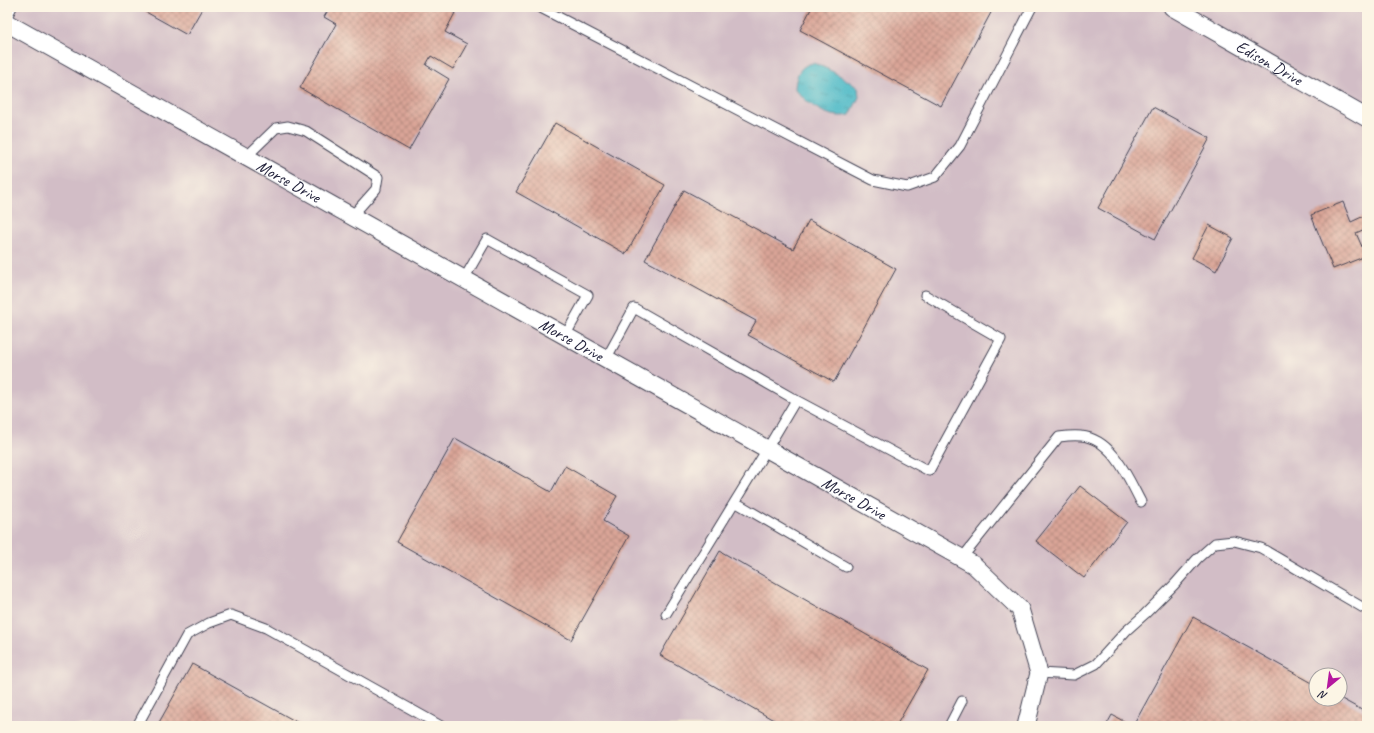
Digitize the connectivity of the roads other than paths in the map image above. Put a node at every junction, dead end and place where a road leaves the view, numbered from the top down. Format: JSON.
{"nodes":[{"id":1,"x":12,"y":7,"type":"edge"},
{"id":2,"x":539,"y":7,"type":"edge"},
{"id":3,"x":1032,"y":7,"type":"edge"},
{"id":4,"x":1172,"y":7,"type":"edge"},
{"id":5,"x":7,"y":17,"type":"edge"},
{"id":6,"x":7,"y":23,"type":"edge"},
{"id":7,"x":1367,"y":118,"type":"edge"},
{"id":8,"x":246,"y":157,"type":"junction"},
{"id":9,"x":352,"y":216,"type":"junction"},
{"id":10,"x":464,"y":279,"type":"junction"},
{"id":11,"x":925,"y":295,"type":"dead end"},
{"id":12,"x":565,"y":336,"type":"junction"},
{"id":13,"x":606,"y":359,"type":"junction"},
{"id":14,"x":796,"y":400,"type":"junction"},
{"id":15,"x":767,"y":449,"type":"junction"},
{"id":16,"x":735,"y":502,"type":"junction"},
{"id":17,"x":1141,"y":502,"type":"dead end"},
{"id":18,"x":962,"y":558,"type":"junction"},
{"id":19,"x":846,"y":567,"type":"dead end"},
{"id":20,"x":1367,"y":610,"type":"edge"},
{"id":21,"x":666,"y":614,"type":"dead end"},
{"id":22,"x":1039,"y":673,"type":"junction"},
{"id":23,"x":962,"y":701,"type":"dead end"},
{"id":24,"x":137,"y":726,"type":"edge"},
{"id":25,"x":441,"y":726,"type":"edge"},
{"id":26,"x":949,"y":726,"type":"edge"},
{"id":27,"x":1026,"y":726,"type":"edge"}],
"edges":[{"from":1,"to":5,"type":"lane"},
{"from":2,"to":3,"type":"lane"},
{"from":4,"to":7,"type":"street","name":"Edison Drive"},
{"from":6,"to":8,"type":"street","name":"Morse Drive"},
{"from":8,"to":9,"type":"street","name":"Morse Drive"},
{"from":8,"to":9,"type":"lane"},
{"from":9,"to":10,"type":"street","name":"Morse Drive"},
{"from":10,"to":12,"type":"street","name":"Morse Drive"},
{"from":10,"to":12,"type":"lane"},
{"from":11,"to":14,"type":"lane"},
{"from":12,"to":13,"type":"street","name":"Morse Drive"},
{"from":13,"to":14,"type":"lane"},
{"from":13,"to":15,"type":"street","name":"Morse Drive"},
{"from":14,"to":15,"type":"lane"},
{"from":15,"to":16,"type":"lane"},
{"from":15,"to":18,"type":"street","name":"Morse Drive"},
{"from":16,"to":19,"type":"lane"},
{"from":16,"to":21,"type":"lane"},
{"from":17,"to":18,"type":"lane"},
{"from":18,"to":22,"type":"street","name":"Morse Drive"},
{"from":20,"to":22,"type":"lane"},
{"from":22,"to":27,"type":"street"},
{"from":23,"to":26,"type":"lane"},
{"from":24,"to":25,"type":"lane"}]}
